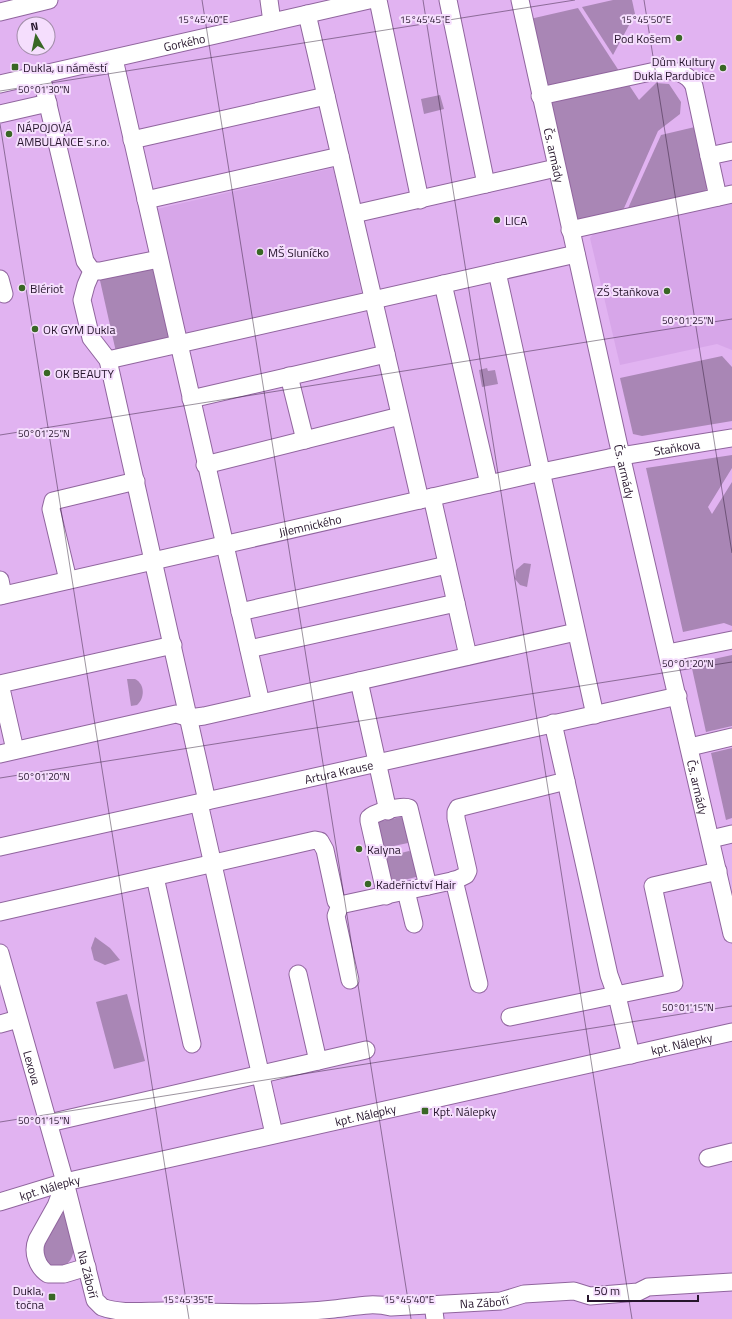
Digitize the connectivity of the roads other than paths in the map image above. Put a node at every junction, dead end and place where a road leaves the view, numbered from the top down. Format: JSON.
{"nodes":[{"id":1,"x":49,"y":0,"type":"edge"},
{"id":2,"x":269,"y":0,"type":"edge"},
{"id":3,"x":369,"y":0,"type":"edge"},
{"id":4,"x":378,"y":0,"type":"edge"},
{"id":5,"x":448,"y":0,"type":"edge"},
{"id":6,"x":520,"y":3,"type":"edge"},
{"id":7,"x":333,"y":4,"type":"edge"},
{"id":8,"x":0,"y":12,"type":"edge"},
{"id":9,"x":307,"y":14,"type":"junction"},
{"id":10,"x":272,"y":22,"type":"junction"},
{"id":11,"x":114,"y":58,"type":"junction"},
{"id":12,"x":41,"y":75,"type":"junction"},
{"id":13,"x":0,"y":84,"type":"edge"},
{"id":14,"x":326,"y":96,"type":"junction"},
{"id":15,"x":540,"y":96,"type":"junction"},
{"id":16,"x":48,"y":103,"type":"junction"},
{"id":17,"x":0,"y":114,"type":"edge"},
{"id":18,"x":132,"y":140,"type":"junction"},
{"id":19,"x":732,"y":151,"type":"edge"},
{"id":20,"x":340,"y":156,"type":"junction"},
{"id":21,"x":709,"y":156,"type":"junction"},
{"id":22,"x":556,"y":168,"type":"junction"},
{"id":23,"x":486,"y":184,"type":"junction"},
{"id":24,"x":725,"y":196,"type":"edge"},
{"id":25,"x":146,"y":200,"type":"junction"},
{"id":26,"x":420,"y":200,"type":"junction"},
{"id":27,"x":354,"y":214,"type":"junction"},
{"id":28,"x":570,"y":230,"type":"junction"},
{"id":29,"x":576,"y":254,"type":"junction"},
{"id":30,"x":159,"y":259,"type":"junction"},
{"id":31,"x":92,"y":271,"type":"junction"},
{"id":32,"x":497,"y":272,"type":"junction"},
{"id":33,"x":444,"y":284,"type":"junction"},
{"id":34,"x":373,"y":300,"type":"junction"},
{"id":35,"x":178,"y":344,"type":"junction"},
{"id":36,"x":386,"y":354,"type":"junction"},
{"id":37,"x":108,"y":360,"type":"junction"},
{"id":38,"x":288,"y":376,"type":"junction"},
{"id":39,"x":191,"y":399,"type":"junction"},
{"id":40,"x":400,"y":416,"type":"junction"},
{"id":41,"x":732,"y":438,"type":"edge"},
{"id":42,"x":305,"y":440,"type":"junction"},
{"id":43,"x":621,"y":456,"type":"junction"},
{"id":44,"x":206,"y":465,"type":"junction"},
{"id":45,"x":542,"y":472,"type":"junction"},
{"id":46,"x":136,"y":482,"type":"junction"},
{"id":47,"x":489,"y":484,"type":"junction"},
{"id":48,"x":426,"y":499,"type":"junction"},
{"id":49,"x":225,"y":545,"type":"junction"},
{"id":50,"x":154,"y":561,"type":"junction"},
{"id":51,"x":448,"y":565,"type":"junction"},
{"id":52,"x":68,"y":580,"type":"junction"},
{"id":53,"x":1,"y":590,"type":"edge"},
{"id":54,"x":456,"y":603,"type":"junction"},
{"id":55,"x":240,"y":612,"type":"junction"},
{"id":56,"x":576,"y":632,"type":"junction"},
{"id":57,"x":732,"y":640,"type":"edge"},
{"id":58,"x":173,"y":645,"type":"junction"},
{"id":59,"x":249,"y":649,"type":"junction"},
{"id":60,"x":668,"y":653,"type":"junction"},
{"id":61,"x":468,"y":656,"type":"junction"},
{"id":62,"x":359,"y":681,"type":"junction"},
{"id":63,"x":678,"y":696,"type":"junction"},
{"id":64,"x":261,"y":703,"type":"junction"},
{"id":65,"x":596,"y":715,"type":"junction"},
{"id":66,"x":189,"y":718,"type":"junction"},
{"id":67,"x":553,"y":723,"type":"junction"},
{"id":68,"x":732,"y":737,"type":"edge"},
{"id":69,"x":690,"y":747,"type":"junction"},
{"id":70,"x":7,"y":752,"type":"edge"},
{"id":71,"x":378,"y":763,"type":"junction"},
{"id":72,"x":566,"y":781,"type":"junction"},
{"id":73,"x":203,"y":802,"type":"junction"},
{"id":74,"x":388,"y":811,"type":"junction"},
{"id":75,"x":732,"y":834,"type":"edge"},
{"id":76,"x":711,"y":839,"type":"junction"},
{"id":77,"x":0,"y":848,"type":"edge"},
{"id":78,"x":213,"y":864,"type":"junction"},
{"id":79,"x":718,"y":871,"type":"junction"},
{"id":80,"x":155,"y":877,"type":"junction"},
{"id":81,"x":454,"y":880,"type":"junction"},
{"id":82,"x":428,"y":886,"type":"junction"},
{"id":83,"x":406,"y":891,"type":"junction"},
{"id":84,"x":386,"y":896,"type":"junction"},
{"id":85,"x":340,"y":906,"type":"junction"},
{"id":86,"x":0,"y":912,"type":"edge"},
{"id":87,"x":414,"y":924,"type":"dead end"},
{"id":88,"x":732,"y":934,"type":"edge"},
{"id":89,"x":0,"y":954,"type":"edge"},
{"id":90,"x":298,"y":974,"type":"dead end"},
{"id":91,"x":350,"y":980,"type":"dead end"},
{"id":92,"x":479,"y":984,"type":"dead end"},
{"id":93,"x":616,"y":995,"type":"junction"},
{"id":94,"x":510,"y":1017,"type":"dead end"},
{"id":95,"x":18,"y":1019,"type":"junction"},
{"id":96,"x":0,"y":1024,"type":"edge"},
{"id":97,"x":732,"y":1032,"type":"edge"},
{"id":98,"x":192,"y":1044,"type":"dead end"},
{"id":99,"x":366,"y":1050,"type":"dead end"},
{"id":100,"x":631,"y":1055,"type":"junction"},
{"id":101,"x":318,"y":1061,"type":"junction"},
{"id":102,"x":260,"y":1075,"type":"junction"},
{"id":103,"x":49,"y":1123,"type":"junction"},
{"id":104,"x":274,"y":1134,"type":"junction"},
{"id":105,"x":732,"y":1152,"type":"edge"},
{"id":106,"x":708,"y":1158,"type":"dead end"},
{"id":107,"x":65,"y":1182,"type":"junction"},
{"id":108,"x":0,"y":1202,"type":"edge"},
{"id":109,"x":87,"y":1267,"type":"junction"},
{"id":110,"x":732,"y":1282,"type":"edge"},
{"id":111,"x":434,"y":1312,"type":"edge"},
{"id":112,"x":283,"y":1315,"type":"edge"}],
"edges":[{"from":1,"to":8,"type":"street"},
{"from":2,"to":10,"type":"street"},
{"from":3,"to":7,"type":"street","name":"Gorkého"},
{"from":4,"to":26,"type":"street"},
{"from":5,"to":23,"type":"street"},
{"from":6,"to":15,"type":"street","name":"Čs. armády"},
{"from":7,"to":9,"type":"street","name":"Gorkého"},
{"from":9,"to":10,"type":"street","name":"Gorkého"},
{"from":9,"to":14,"type":"street"},
{"from":10,"to":11,"type":"street","name":"Gorkého"},
{"from":11,"to":12,"type":"street","name":"Gorkého"},
{"from":11,"to":18,"type":"street"},
{"from":12,"to":13,"type":"street","name":"Gorkého"},
{"from":12,"to":16,"type":"street"},
{"from":14,"to":18,"type":"street"},
{"from":14,"to":20,"type":"street"},
{"from":15,"to":21,"type":"street"},
{"from":15,"to":22,"type":"street","name":"Čs. armády"},
{"from":16,"to":17,"type":"street"},
{"from":16,"to":31,"type":"street"},
{"from":18,"to":25,"type":"street"},
{"from":19,"to":21,"type":"street"},
{"from":20,"to":25,"type":"street"},
{"from":20,"to":27,"type":"street"},
{"from":21,"to":24,"type":"street"},
{"from":22,"to":23,"type":"street"},
{"from":22,"to":28,"type":"street","name":"Čs. armády"},
{"from":23,"to":26,"type":"street"},
{"from":24,"to":28,"type":"street"},
{"from":25,"to":30,"type":"street"},
{"from":26,"to":27,"type":"street"},
{"from":27,"to":34,"type":"street"},
{"from":28,"to":29,"type":"street","name":"Čs. armády"},
{"from":29,"to":32,"type":"street"},
{"from":29,"to":43,"type":"street","name":"Čs. armády"},
{"from":30,"to":31,"type":"street"},
{"from":30,"to":35,"type":"street"},
{"from":31,"to":37,"type":"street"},
{"from":32,"to":33,"type":"street"},
{"from":32,"to":45,"type":"street"},
{"from":33,"to":34,"type":"street"},
{"from":33,"to":47,"type":"street"},
{"from":34,"to":35,"type":"street"},
{"from":34,"to":36,"type":"street"},
{"from":35,"to":37,"type":"street"},
{"from":35,"to":39,"type":"street"},
{"from":36,"to":38,"type":"street"},
{"from":36,"to":40,"type":"street"},
{"from":37,"to":46,"type":"street"},
{"from":38,"to":39,"type":"street"},
{"from":38,"to":42,"type":"street"},
{"from":39,"to":44,"type":"street"},
{"from":40,"to":42,"type":"street"},
{"from":40,"to":48,"type":"street"},
{"from":41,"to":43,"type":"street","name":"Staňkova"},
{"from":42,"to":44,"type":"street"},
{"from":43,"to":45,"type":"street","name":"Jilemnického"},
{"from":43,"to":60,"type":"street","name":"Čs. armády"},
{"from":44,"to":49,"type":"street"},
{"from":45,"to":47,"type":"street","name":"Jilemnického"},
{"from":45,"to":56,"type":"street"},
{"from":46,"to":50,"type":"street"},
{"from":46,"to":52,"type":"street"},
{"from":47,"to":48,"type":"street","name":"Jilemnického"},
{"from":48,"to":49,"type":"street","name":"Jilemnického"},
{"from":48,"to":51,"type":"street"},
{"from":49,"to":50,"type":"street","name":"Jilemnického"},
{"from":49,"to":55,"type":"street"},
{"from":50,"to":52,"type":"street","name":"Jilemnického"},
{"from":50,"to":58,"type":"street"},
{"from":51,"to":54,"type":"street"},
{"from":51,"to":55,"type":"street"},
{"from":52,"to":53,"type":"street","name":"Jilemnického"},
{"from":54,"to":59,"type":"street"},
{"from":54,"to":61,"type":"street"},
{"from":55,"to":59,"type":"street"},
{"from":56,"to":61,"type":"street"},
{"from":56,"to":65,"type":"street"},
{"from":57,"to":60,"type":"street"},
{"from":58,"to":66,"type":"street"},
{"from":58,"to":70,"type":"street"},
{"from":59,"to":64,"type":"street"},
{"from":60,"to":63,"type":"street","name":"Čs. armády"},
{"from":61,"to":62,"type":"street"},
{"from":62,"to":64,"type":"street"},
{"from":62,"to":71,"type":"street"},
{"from":63,"to":65,"type":"street","name":"Artura Krause"},
{"from":63,"to":69,"type":"street","name":"Čs. armády"},
{"from":64,"to":66,"type":"street"},
{"from":65,"to":67,"type":"street","name":"Artura Krause"},
{"from":66,"to":70,"type":"street"},
{"from":66,"to":73,"type":"street"},
{"from":67,"to":71,"type":"street","name":"Artura Krause"},
{"from":67,"to":72,"type":"street"},
{"from":68,"to":69,"type":"street"},
{"from":69,"to":76,"type":"street","name":"Čs. armády"},
{"from":71,"to":73,"type":"street","name":"Artura Krause"},
{"from":71,"to":74,"type":"street"},
{"from":72,"to":81,"type":"street"},
{"from":72,"to":93,"type":"street"},
{"from":73,"to":77,"type":"street","name":"Artura Krause"},
{"from":73,"to":78,"type":"street"},
{"from":74,"to":82,"type":"street"},
{"from":74,"to":84,"type":"street"},
{"from":75,"to":76,"type":"street"},
{"from":76,"to":79,"type":"street","name":"Čs. armády"},
{"from":78,"to":80,"type":"street"},
{"from":78,"to":85,"type":"street"},
{"from":78,"to":102,"type":"street"},
{"from":79,"to":88,"type":"street","name":"Čs. armády"},
{"from":79,"to":93,"type":"street"},
{"from":80,"to":86,"type":"street"},
{"from":80,"to":98,"type":"street"},
{"from":81,"to":82,"type":"street"},
{"from":81,"to":92,"type":"street"},
{"from":82,"to":83,"type":"street"},
{"from":83,"to":84,"type":"street"},
{"from":83,"to":87,"type":"street"},
{"from":84,"to":85,"type":"street"},
{"from":85,"to":91,"type":"street"},
{"from":89,"to":95,"type":"street","name":"Lexova"},
{"from":90,"to":101,"type":"street"},
{"from":93,"to":94,"type":"street"},
{"from":93,"to":100,"type":"street"},
{"from":95,"to":96,"type":"street"},
{"from":95,"to":103,"type":"street","name":"Lexova"},
{"from":97,"to":100,"type":"street","name":"kpt. Nálepky"},
{"from":99,"to":101,"type":"street"},
{"from":100,"to":104,"type":"street","name":"kpt. Nálepky"},
{"from":101,"to":102,"type":"street"},
{"from":102,"to":103,"type":"street"},
{"from":102,"to":104,"type":"street"},
{"from":103,"to":107,"type":"street","name":"Lexova"},
{"from":104,"to":107,"type":"street","name":"kpt. Nálepky"},
{"from":105,"to":106,"type":"street"},
{"from":107,"to":108,"type":"street","name":"kpt. Nálepky"},
{"from":107,"to":109,"type":"street","name":"Na Záboří"},
{"from":107,"to":109,"type":"street"},
{"from":109,"to":112,"type":"street","name":"Na Záboří"},
{"from":110,"to":111,"type":"street","name":"Na Záboří"},
{"from":111,"to":112,"type":"street","name":"Na Záboří"}]}
